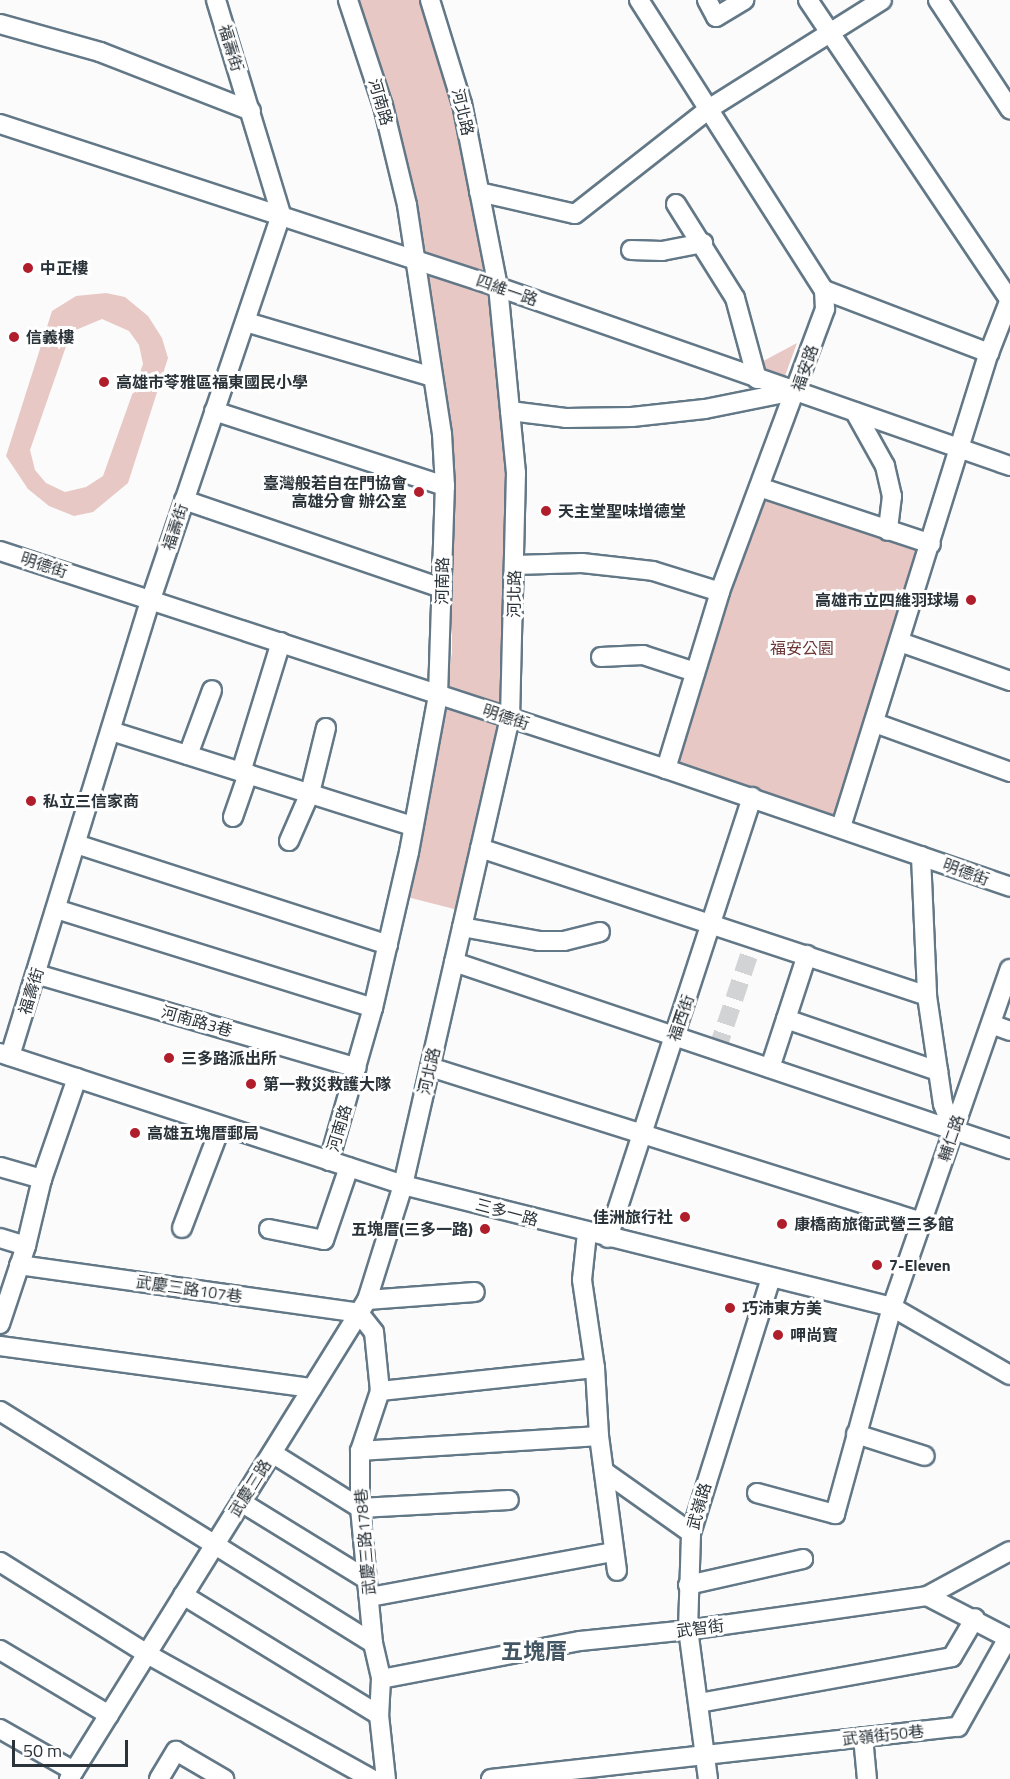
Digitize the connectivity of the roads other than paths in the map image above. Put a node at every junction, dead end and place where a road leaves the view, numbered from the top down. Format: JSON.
{"nodes":[{"id":1,"x":216,"y":0,"type":"edge"},
{"id":2,"x":348,"y":0,"type":"edge"},
{"id":3,"x":430,"y":0,"type":"edge"},
{"id":4,"x":639,"y":0,"type":"edge"},
{"id":5,"x":707,"y":0,"type":"edge"},
{"id":6,"x":744,"y":0,"type":"edge"},
{"id":7,"x":808,"y":0,"type":"edge"},
{"id":8,"x":882,"y":0,"type":"edge"},
{"id":9,"x":939,"y":0,"type":"edge"},
{"id":10,"x":0,"y":24,"type":"edge"},
{"id":11,"x":829,"y":34,"type":"junction"},
{"id":12,"x":710,"y":108,"type":"junction"},
{"id":13,"x":1010,"y":109,"type":"edge"},
{"id":14,"x":251,"y":111,"type":"junction"},
{"id":15,"x":0,"y":124,"type":"edge"},
{"id":16,"x":479,"y":192,"type":"junction"},
{"id":17,"x":676,"y":204,"type":"dead end"},
{"id":18,"x":281,"y":214,"type":"junction"},
{"id":19,"x":703,"y":243,"type":"junction"},
{"id":20,"x":632,"y":250,"type":"dead end"},
{"id":21,"x":417,"y":261,"type":"junction"},
{"id":22,"x":498,"y":287,"type":"junction"},
{"id":23,"x":824,"y":290,"type":"junction"},
{"id":24,"x":1009,"y":299,"type":"edge"},
{"id":25,"x":246,"y":321,"type":"junction"},
{"id":26,"x":989,"y":353,"type":"junction"},
{"id":27,"x":433,"y":377,"type":"junction"},
{"id":28,"x":757,"y":379,"type":"junction"},
{"id":29,"x":797,"y":391,"type":"junction"},
{"id":30,"x":214,"y":411,"type":"junction"},
{"id":31,"x":510,"y":411,"type":"junction"},
{"id":32,"x":855,"y":412,"type":"junction"},
{"id":33,"x":960,"y":448,"type":"junction"},
{"id":34,"x":1010,"y":465,"type":"edge"},
{"id":35,"x":445,"y":486,"type":"junction"},
{"id":36,"x":759,"y":487,"type":"junction"},
{"id":37,"x":184,"y":500,"type":"junction"},
{"id":38,"x":888,"y":531,"type":"junction"},
{"id":39,"x":931,"y":544,"type":"junction"},
{"id":40,"x":0,"y":551,"type":"edge"},
{"id":41,"x":515,"y":564,"type":"junction"},
{"id":42,"x":441,"y":588,"type":"junction"},
{"id":43,"x":720,"y":592,"type":"junction"},
{"id":44,"x":151,"y":599,"type":"junction"},
{"id":45,"x":281,"y":642,"type":"junction"},
{"id":46,"x":900,"y":642,"type":"junction"},
{"id":47,"x":601,"y":657,"type":"dead end"},
{"id":48,"x":696,"y":672,"type":"junction"},
{"id":49,"x":1010,"y":681,"type":"edge"},
{"id":50,"x":212,"y":690,"type":"dead end"},
{"id":51,"x":438,"y":694,"type":"junction"},
{"id":52,"x":510,"y":718,"type":"junction"},
{"id":53,"x":875,"y":723,"type":"junction"},
{"id":54,"x":326,"y":728,"type":"dead end"},
{"id":55,"x":111,"y":731,"type":"junction"},
{"id":56,"x":188,"y":755,"type":"junction"},
{"id":57,"x":666,"y":769,"type":"junction"},
{"id":58,"x":1010,"y":772,"type":"edge"},
{"id":59,"x":244,"y":773,"type":"junction"},
{"id":60,"x":310,"y":794,"type":"junction"},
{"id":61,"x":752,"y":797,"type":"junction"},
{"id":62,"x":233,"y":817,"type":"dead end"},
{"id":63,"x":413,"y":826,"type":"junction"},
{"id":64,"x":841,"y":827,"type":"junction"},
{"id":65,"x":289,"y":841,"type":"dead end"},
{"id":66,"x":76,"y":844,"type":"junction"},
{"id":67,"x":480,"y":848,"type":"junction"},
{"id":68,"x":921,"y":856,"type":"junction"},
{"id":69,"x":1010,"y":888,"type":"edge"},
{"id":70,"x":56,"y":909,"type":"junction"},
{"id":71,"x":713,"y":924,"type":"junction"},
{"id":72,"x":462,"y":927,"type":"junction"},
{"id":73,"x":600,"y":932,"type":"dead end"},
{"id":74,"x":388,"y":945,"type":"junction"},
{"id":75,"x":807,"y":956,"type":"junction"},
{"id":76,"x":454,"y":962,"type":"junction"},
{"id":77,"x":1009,"y":971,"type":"edge"},
{"id":78,"x":36,"y":974,"type":"junction"},
{"id":79,"x":927,"y":996,"type":"junction"},
{"id":80,"x":373,"y":1008,"type":"junction"},
{"id":81,"x":786,"y":1019,"type":"junction"},
{"id":82,"x":990,"y":1024,"type":"junction"},
{"id":83,"x":1010,"y":1031,"type":"edge"},
{"id":84,"x":675,"y":1036,"type":"junction"},
{"id":85,"x":5,"y":1054,"type":"edge"},
{"id":86,"x":430,"y":1067,"type":"junction"},
{"id":87,"x":357,"y":1068,"type":"junction"},
{"id":88,"x":770,"y":1068,"type":"junction"},
{"id":89,"x":938,"y":1071,"type":"junction"},
{"id":90,"x":77,"y":1078,"type":"junction"},
{"id":91,"x":221,"y":1126,"type":"junction"},
{"id":92,"x":953,"y":1130,"type":"junction"},
{"id":93,"x":642,"y":1135,"type":"junction"},
{"id":94,"x":1010,"y":1149,"type":"edge"},
{"id":95,"x":329,"y":1161,"type":"junction"},
{"id":96,"x":0,"y":1167,"type":"edge"},
{"id":97,"x":349,"y":1167,"type":"junction"},
{"id":98,"x":42,"y":1179,"type":"junction"},
{"id":99,"x":402,"y":1185,"type":"junction"},
{"id":100,"x":922,"y":1222,"type":"junction"},
{"id":101,"x":182,"y":1227,"type":"dead end"},
{"id":102,"x":268,"y":1229,"type":"dead end"},
{"id":103,"x":586,"y":1233,"type":"junction"},
{"id":104,"x":0,"y":1238,"type":"edge"},
{"id":105,"x":608,"y":1238,"type":"junction"},
{"id":106,"x":26,"y":1246,"type":"junction"},
{"id":107,"x":19,"y":1265,"type":"junction"},
{"id":108,"x":771,"y":1278,"type":"junction"},
{"id":109,"x":476,"y":1292,"type":"dead end"},
{"id":110,"x":363,"y":1306,"type":"junction"},
{"id":111,"x":892,"y":1307,"type":"junction"},
{"id":112,"x":2,"y":1312,"type":"edge"},
{"id":113,"x":0,"y":1346,"type":"edge"},
{"id":114,"x":595,"y":1368,"type":"junction"},
{"id":115,"x":1010,"y":1375,"type":"edge"},
{"id":116,"x":312,"y":1388,"type":"junction"},
{"id":117,"x":380,"y":1391,"type":"junction"},
{"id":118,"x":0,"y":1411,"type":"edge"},
{"id":119,"x":856,"y":1434,"type":"junction"},
{"id":120,"x":599,"y":1436,"type":"junction"},
{"id":121,"x":360,"y":1452,"type":"junction"},
{"id":122,"x":272,"y":1453,"type":"junction"},
{"id":123,"x":925,"y":1456,"type":"dead end"},
{"id":124,"x":605,"y":1472,"type":"junction"},
{"id":125,"x":757,"y":1493,"type":"dead end"},
{"id":126,"x":509,"y":1500,"type":"dead end"},
{"id":127,"x":241,"y":1502,"type":"junction"},
{"id":128,"x":360,"y":1508,"type":"junction"},
{"id":129,"x":691,"y":1533,"type":"junction"},
{"id":130,"x":216,"y":1543,"type":"junction"},
{"id":131,"x":1010,"y":1551,"type":"edge"},
{"id":132,"x":613,"y":1552,"type":"junction"},
{"id":133,"x":803,"y":1559,"type":"dead end"},
{"id":134,"x":0,"y":1562,"type":"edge"},
{"id":135,"x":617,"y":1571,"type":"dead end"},
{"id":136,"x":688,"y":1585,"type":"junction"},
{"id":137,"x":368,"y":1588,"type":"junction"},
{"id":138,"x":183,"y":1595,"type":"junction"},
{"id":139,"x":927,"y":1596,"type":"junction"},
{"id":140,"x":975,"y":1618,"type":"junction"},
{"id":141,"x":688,"y":1630,"type":"junction"},
{"id":142,"x":1009,"y":1639,"type":"edge"},
{"id":143,"x":373,"y":1643,"type":"junction"},
{"id":144,"x":0,"y":1650,"type":"edge"},
{"id":145,"x":147,"y":1654,"type":"junction"},
{"id":146,"x":381,"y":1679,"type":"junction"},
{"id":147,"x":699,"y":1703,"type":"junction"},
{"id":148,"x":109,"y":1715,"type":"junction"},
{"id":149,"x":379,"y":1715,"type":"junction"},
{"id":150,"x":0,"y":1729,"type":"edge"},
{"id":151,"x":863,"y":1737,"type":"junction"},
{"id":152,"x":706,"y":1753,"type":"junction"},
{"id":153,"x":71,"y":1775,"type":"edge"},
{"id":154,"x":159,"y":1779,"type":"edge"},
{"id":155,"x":224,"y":1779,"type":"edge"},
{"id":156,"x":372,"y":1779,"type":"edge"},
{"id":157,"x":386,"y":1779,"type":"edge"},
{"id":158,"x":491,"y":1779,"type":"edge"},
{"id":159,"x":708,"y":1779,"type":"edge"},
{"id":160,"x":867,"y":1779,"type":"edge"}],
"edges":[{"from":1,"to":14,"type":"street","name":"福壽街"},
{"from":2,"to":21,"type":"street","name":"河南路"},
{"from":3,"to":16,"type":"street","name":"河北路"},
{"from":4,"to":12,"type":"street"},
{"from":5,"to":6,"type":"street"},
{"from":7,"to":11,"type":"street"},
{"from":8,"to":11,"type":"street"},
{"from":9,"to":13,"type":"street"},
{"from":10,"to":14,"type":"street"},
{"from":11,"to":12,"type":"street"},
{"from":11,"to":24,"type":"street"},
{"from":12,"to":16,"type":"street"},
{"from":12,"to":23,"type":"street"},
{"from":14,"to":18,"type":"street","name":"福壽街"},
{"from":15,"to":18,"type":"street","name":"四維一路"},
{"from":16,"to":22,"type":"street","name":"河北路"},
{"from":17,"to":19,"type":"street"},
{"from":18,"to":21,"type":"street","name":"四維一路"},
{"from":18,"to":25,"type":"street","name":"福壽街"},
{"from":19,"to":20,"type":"street"},
{"from":19,"to":28,"type":"street"},
{"from":21,"to":22,"type":"street","name":"四維一路"},
{"from":21,"to":27,"type":"street","name":"河南路"},
{"from":22,"to":28,"type":"street","name":"四維一路"},
{"from":22,"to":31,"type":"street","name":"河北路"},
{"from":23,"to":26,"type":"street"},
{"from":23,"to":29,"type":"street","name":"福安路"},
{"from":24,"to":26,"type":"street"},
{"from":25,"to":27,"type":"street"},
{"from":25,"to":30,"type":"street","name":"福壽街"},
{"from":26,"to":33,"type":"street"},
{"from":27,"to":35,"type":"street","name":"河南路"},
{"from":28,"to":29,"type":"street","name":"四維一路"},
{"from":29,"to":31,"type":"street"},
{"from":29,"to":32,"type":"street","name":"四維一路"},
{"from":29,"to":36,"type":"street","name":"福安路"},
{"from":30,"to":35,"type":"street"},
{"from":30,"to":37,"type":"street","name":"福壽街"},
{"from":31,"to":41,"type":"street","name":"河北路"},
{"from":32,"to":33,"type":"street","name":"四維一路"},
{"from":32,"to":38,"type":"street"},
{"from":33,"to":34,"type":"street","name":"四維一路"},
{"from":33,"to":39,"type":"street"},
{"from":35,"to":42,"type":"street","name":"河南路"},
{"from":36,"to":38,"type":"street"},
{"from":36,"to":43,"type":"street","name":"福安路"},
{"from":37,"to":42,"type":"street"},
{"from":37,"to":44,"type":"street","name":"福壽街"},
{"from":38,"to":39,"type":"street"},
{"from":39,"to":46,"type":"street"},
{"from":40,"to":44,"type":"street","name":"明德街"},
{"from":41,"to":43,"type":"street"},
{"from":41,"to":52,"type":"street","name":"河北路"},
{"from":42,"to":51,"type":"street","name":"河南路"},
{"from":43,"to":48,"type":"street","name":"福安路"},
{"from":44,"to":45,"type":"street","name":"明德街"},
{"from":44,"to":55,"type":"street","name":"福壽街"},
{"from":45,"to":51,"type":"street","name":"明德街"},
{"from":45,"to":59,"type":"street"},
{"from":46,"to":49,"type":"street"},
{"from":46,"to":53,"type":"street"},
{"from":47,"to":48,"type":"street"},
{"from":48,"to":57,"type":"street","name":"福安路"},
{"from":50,"to":56,"type":"street"},
{"from":51,"to":52,"type":"street","name":"明德街"},
{"from":51,"to":63,"type":"street","name":"河南路"},
{"from":52,"to":57,"type":"street","name":"明德街"},
{"from":52,"to":67,"type":"street","name":"河北路"},
{"from":53,"to":58,"type":"street"},
{"from":53,"to":64,"type":"street"},
{"from":54,"to":60,"type":"street"},
{"from":55,"to":56,"type":"street"},
{"from":55,"to":66,"type":"street","name":"福壽街"},
{"from":56,"to":59,"type":"street"},
{"from":57,"to":61,"type":"street","name":"明德街"},
{"from":59,"to":60,"type":"street"},
{"from":59,"to":62,"type":"street"},
{"from":60,"to":63,"type":"street"},
{"from":60,"to":65,"type":"street"},
{"from":61,"to":64,"type":"street","name":"明德街"},
{"from":61,"to":71,"type":"street","name":"福西街"},
{"from":63,"to":74,"type":"street","name":"河南路"},
{"from":64,"to":68,"type":"street","name":"明德街"},
{"from":66,"to":70,"type":"street","name":"福壽街"},
{"from":66,"to":74,"type":"street"},
{"from":67,"to":71,"type":"street"},
{"from":67,"to":72,"type":"street","name":"河北路"},
{"from":68,"to":69,"type":"street","name":"明德街"},
{"from":68,"to":79,"type":"street"},
{"from":70,"to":78,"type":"street","name":"福壽街"},
{"from":70,"to":80,"type":"street"},
{"from":71,"to":75,"type":"street"},
{"from":71,"to":84,"type":"street","name":"福西街"},
{"from":72,"to":73,"type":"street"},
{"from":72,"to":76,"type":"street","name":"河北路"},
{"from":74,"to":80,"type":"street","name":"河南路"},
{"from":75,"to":79,"type":"street"},
{"from":75,"to":81,"type":"street"},
{"from":76,"to":84,"type":"street"},
{"from":76,"to":86,"type":"street","name":"河北路"},
{"from":77,"to":82,"type":"street","name":"輔仁路"},
{"from":78,"to":85,"type":"street","name":"福壽街"},
{"from":78,"to":87,"type":"street","name":"河南路3巷"},
{"from":79,"to":89,"type":"street"},
{"from":80,"to":87,"type":"street","name":"河南路"},
{"from":81,"to":88,"type":"street"},
{"from":81,"to":89,"type":"street"},
{"from":82,"to":83,"type":"street"},
{"from":82,"to":92,"type":"street","name":"輔仁路"},
{"from":84,"to":88,"type":"street"},
{"from":84,"to":93,"type":"street","name":"福西街"},
{"from":85,"to":90,"type":"street","name":"三多一路"},
{"from":86,"to":93,"type":"street"},
{"from":86,"to":99,"type":"street","name":"河北路"},
{"from":87,"to":95,"type":"street","name":"河南路"},
{"from":88,"to":92,"type":"street"},
{"from":89,"to":92,"type":"street"},
{"from":90,"to":91,"type":"street","name":"三多一路"},
{"from":90,"to":98,"type":"street"},
{"from":91,"to":95,"type":"street","name":"三多一路"},
{"from":91,"to":101,"type":"street"},
{"from":92,"to":94,"type":"street"},
{"from":92,"to":100,"type":"street","name":"輔仁路"},
{"from":93,"to":100,"type":"street"},
{"from":93,"to":105,"type":"street","name":"福西街"},
{"from":95,"to":97,"type":"street","name":"三多一路"},
{"from":96,"to":98,"type":"street"},
{"from":97,"to":99,"type":"street","name":"三多一路"},
{"from":97,"to":102,"type":"street"},
{"from":98,"to":106,"type":"street"},
{"from":99,"to":103,"type":"street","name":"三多一路"},
{"from":99,"to":110,"type":"street","name":"武慶三路"},
{"from":100,"to":111,"type":"street","name":"輔仁路"},
{"from":103,"to":105,"type":"street","name":"三多一路"},
{"from":103,"to":114,"type":"street"},
{"from":104,"to":106,"type":"street"},
{"from":105,"to":108,"type":"street","name":"三多一路"},
{"from":106,"to":107,"type":"street"},
{"from":107,"to":110,"type":"street","name":"武慶三路107巷"},
{"from":107,"to":112,"type":"street"},
{"from":108,"to":111,"type":"street","name":"三多一路"},
{"from":108,"to":129,"type":"street","name":"武嶺路"},
{"from":109,"to":110,"type":"street","name":"武慶三路107巷"},
{"from":110,"to":116,"type":"street","name":"武慶三路"},
{"from":110,"to":117,"type":"street","name":"武慶三路178巷"},
{"from":111,"to":115,"type":"street","name":"三多一路"},
{"from":111,"to":119,"type":"street","name":"輔仁路"},
{"from":113,"to":116,"type":"street"},
{"from":114,"to":117,"type":"street"},
{"from":114,"to":120,"type":"street"},
{"from":116,"to":122,"type":"street","name":"武慶三路"},
{"from":117,"to":121,"type":"street","name":"武慶三路178巷"},
{"from":118,"to":130,"type":"street"},
{"from":119,"to":123,"type":"street"},
{"from":119,"to":125,"type":"street","name":"輔仁路"},
{"from":120,"to":121,"type":"street"},
{"from":120,"to":124,"type":"street"},
{"from":121,"to":128,"type":"street","name":"武慶三路178巷"},
{"from":122,"to":127,"type":"street","name":"武慶三路"},
{"from":122,"to":128,"type":"street"},
{"from":124,"to":129,"type":"street"},
{"from":124,"to":132,"type":"street"},
{"from":126,"to":128,"type":"street"},
{"from":127,"to":130,"type":"street","name":"武慶三路"},
{"from":127,"to":137,"type":"street"},
{"from":128,"to":137,"type":"street","name":"武慶三路178巷"},
{"from":129,"to":136,"type":"street","name":"武嶺路"},
{"from":130,"to":138,"type":"street","name":"武慶三路"},
{"from":130,"to":143,"type":"street"},
{"from":131,"to":139,"type":"street"},
{"from":132,"to":135,"type":"street"},
{"from":132,"to":137,"type":"street"},
{"from":133,"to":136,"type":"street"},
{"from":134,"to":145,"type":"street"},
{"from":136,"to":141,"type":"street","name":"武嶺路"},
{"from":137,"to":143,"type":"street","name":"武慶三路178巷"},
{"from":138,"to":145,"type":"street","name":"武慶三路"},
{"from":138,"to":149,"type":"street"},
{"from":139,"to":140,"type":"street"},
{"from":139,"to":141,"type":"street","name":"武智街"},
{"from":140,"to":142,"type":"street"},
{"from":140,"to":147,"type":"street"},
{"from":141,"to":146,"type":"street","name":"武智街"},
{"from":141,"to":147,"type":"street","name":"武嶺路"},
{"from":142,"to":151,"type":"street","name":"武嶺街50巷"},
{"from":143,"to":146,"type":"street","name":"武慶三路178巷"},
{"from":144,"to":148,"type":"street"},
{"from":145,"to":148,"type":"street","name":"武慶三路"},
{"from":145,"to":156,"type":"street"},
{"from":146,"to":149,"type":"street","name":"武慶三路178巷"},
{"from":147,"to":152,"type":"street","name":"武嶺路"},
{"from":148,"to":153,"type":"street","name":"武慶三路"},
{"from":149,"to":157,"type":"street","name":"武慶三路178巷"},
{"from":150,"to":153,"type":"street"},
{"from":151,"to":152,"type":"street","name":"武嶺街50巷"},
{"from":151,"to":160,"type":"street"},
{"from":152,"to":158,"type":"street","name":"武嶺街50巷"},
{"from":152,"to":159,"type":"street","name":"武嶺路"},
{"from":154,"to":155,"type":"street"}]}
